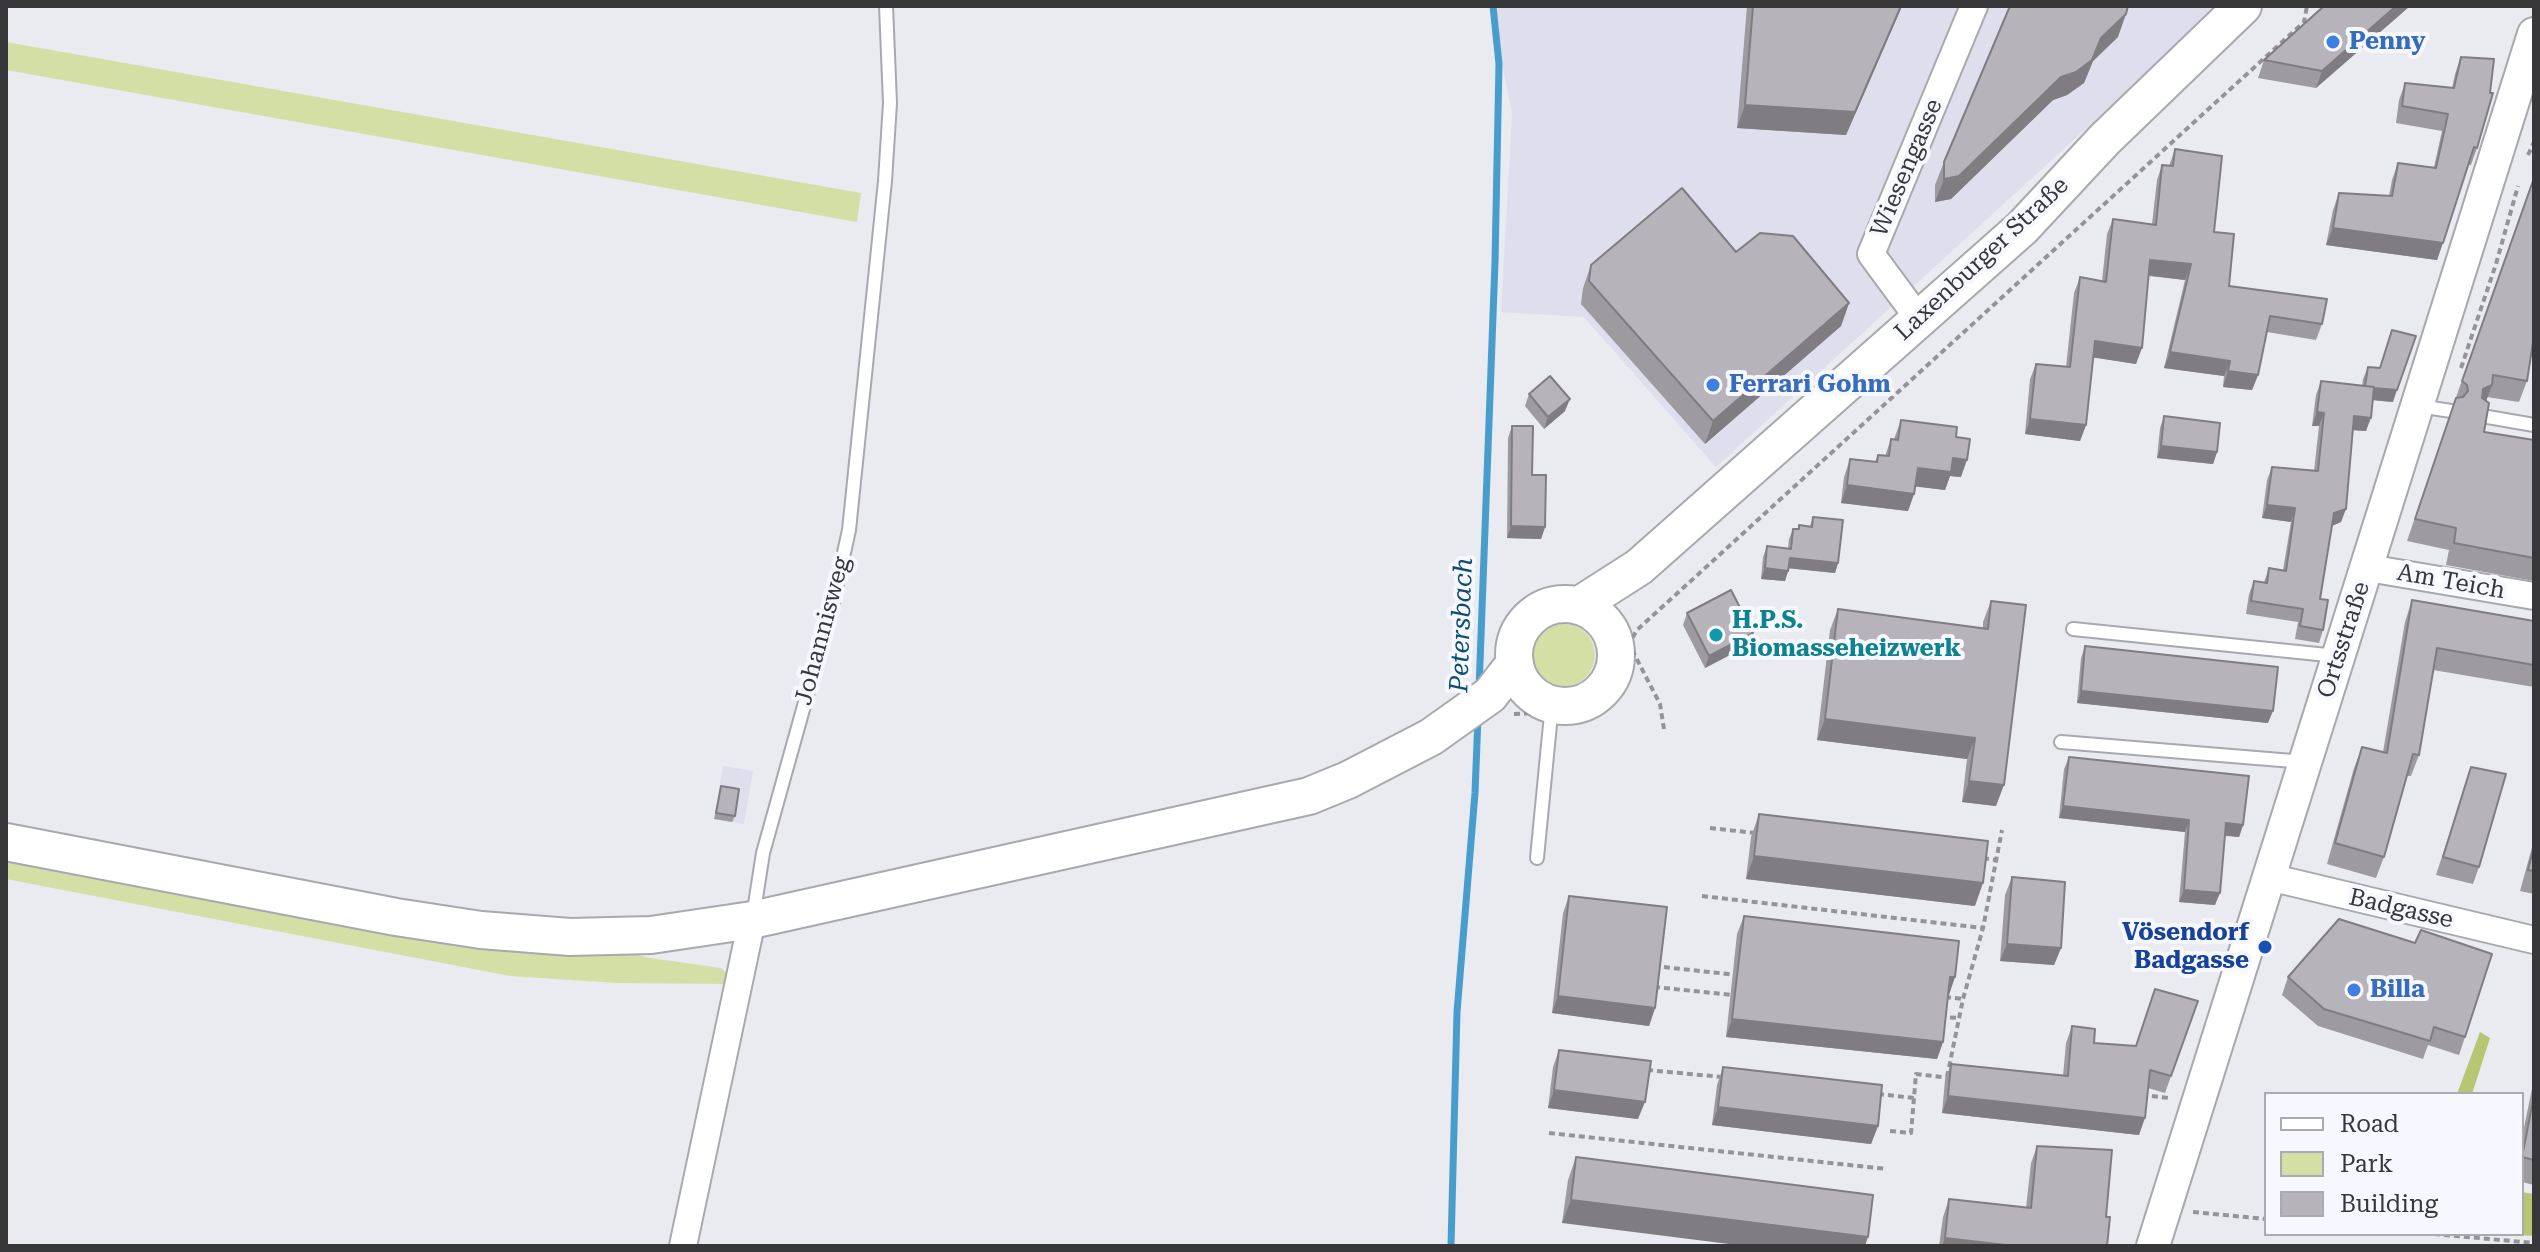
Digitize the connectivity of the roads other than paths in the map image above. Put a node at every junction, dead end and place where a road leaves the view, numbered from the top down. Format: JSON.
{"nodes":[{"id":1,"x":886,"y":6,"type":"edge"},
{"id":2,"x":1974,"y":6,"type":"edge"},
{"id":3,"x":2243,"y":6,"type":"edge"},
{"id":4,"x":2534,"y":34,"type":"edge"},
{"id":5,"x":1919,"y":319,"type":"junction"},
{"id":6,"x":2417,"y":406,"type":"junction"},
{"id":7,"x":2451,"y":411,"type":"edge"},
{"id":8,"x":2482,"y":416,"type":"edge"},
{"id":9,"x":2534,"y":425,"type":"edge"},
{"id":10,"x":2368,"y":568,"type":"junction"},
{"id":11,"x":2534,"y":596,"type":"edge"},
{"id":12,"x":1593,"y":616,"type":"junction"},
{"id":13,"x":2073,"y":629,"type":"dead end"},
{"id":14,"x":2339,"y":656,"type":"junction"},
{"id":15,"x":1537,"y":693,"type":"junction"},
{"id":16,"x":2061,"y":742,"type":"dead end"},
{"id":17,"x":2306,"y":762,"type":"junction"},
{"id":18,"x":6,"y":842,"type":"edge"},
{"id":19,"x":1537,"y":858,"type":"dead end"},
{"id":20,"x":2269,"y":877,"type":"junction"},
{"id":21,"x":752,"y":920,"type":"junction"},
{"id":22,"x":2534,"y":940,"type":"edge"},
{"id":23,"x":683,"y":1246,"type":"edge"},
{"id":24,"x":2153,"y":1246,"type":"edge"}],
"edges":[{"from":1,"to":21,"type":"lane","name":"Johannisweg"},
{"from":2,"to":5,"type":"street","name":"Wiesengasse"},
{"from":3,"to":5,"type":"main road","name":"Laxenburger Straße"},
{"from":4,"to":6,"type":"street","name":"Ortsstraße"},
{"from":5,"to":12,"type":"main road","name":"Laxenburger Straße"},
{"from":6,"to":7,"type":"lane"},
{"from":6,"to":10,"type":"street","name":"Ortsstraße"},
{"from":8,"to":9,"type":"lane"},
{"from":10,"to":11,"type":"street","name":"Am Teich"},
{"from":10,"to":14,"type":"street","name":"Ortsstraße"},
{"from":12,"to":15,"type":"main road","name":"Laxenburger Straße"},
{"from":12,"to":15,"type":"main road"},
{"from":13,"to":14,"type":"lane"},
{"from":14,"to":17,"type":"street","name":"Ortsstraße"},
{"from":15,"to":19,"type":"lane"},
{"from":15,"to":21,"type":"main road","name":"Laxenburger Straße"},
{"from":16,"to":17,"type":"lane"},
{"from":17,"to":20,"type":"street","name":"Ortsstraße"},
{"from":18,"to":21,"type":"main road","name":"Laxenburger Straße"},
{"from":20,"to":22,"type":"street","name":"Badgasse"},
{"from":20,"to":24,"type":"street","name":"Ortsstraße"},
{"from":21,"to":23,"type":"street","name":"Johannisweg"}]}
